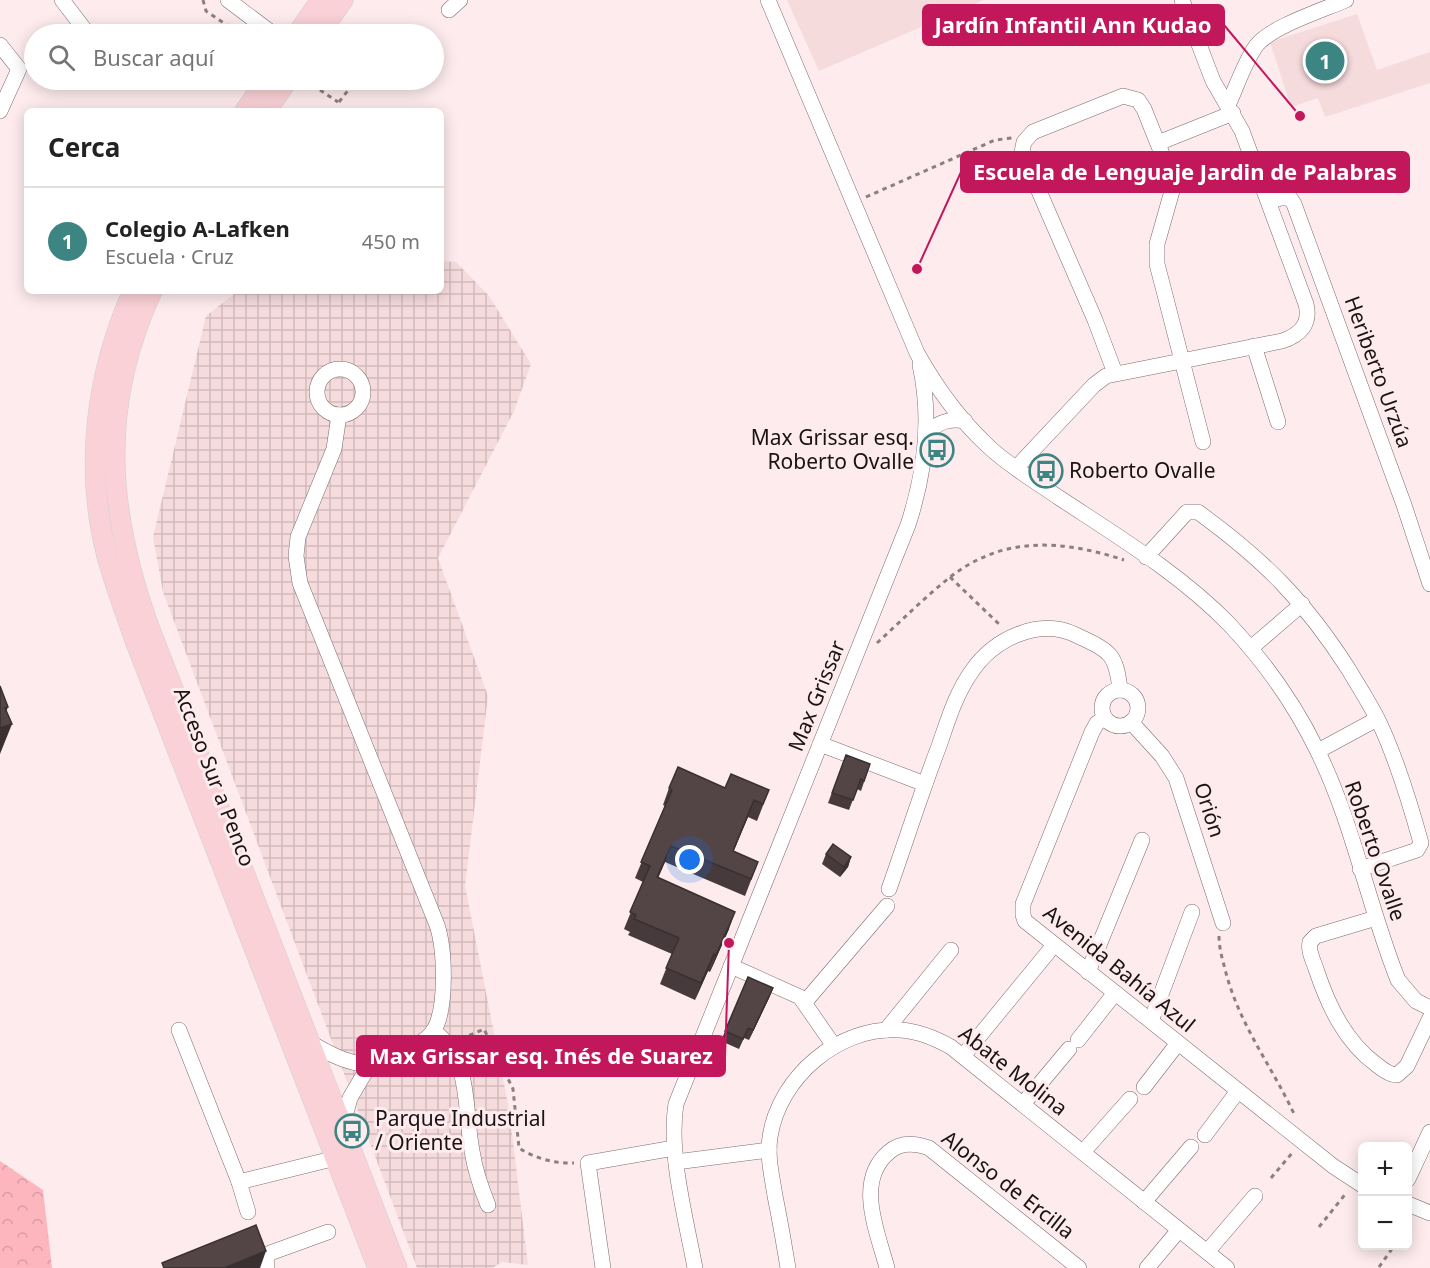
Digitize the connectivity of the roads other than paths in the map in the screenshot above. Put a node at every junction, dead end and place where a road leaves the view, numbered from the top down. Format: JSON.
{"nodes":[{"id":1,"x":62,"y":0,"type":"edge"},
{"id":2,"x":228,"y":0,"type":"edge"},
{"id":3,"x":321,"y":0,"type":"edge"},
{"id":4,"x":343,"y":0,"type":"edge"},
{"id":5,"x":768,"y":0,"type":"edge"},
{"id":6,"x":1182,"y":0,"type":"edge"},
{"id":7,"x":1346,"y":0,"type":"edge"},
{"id":8,"x":81,"y":24,"type":"edge"},
{"id":9,"x":260,"y":24,"type":"edge"},
{"id":10,"x":304,"y":24,"type":"edge"},
{"id":11,"x":326,"y":24,"type":"edge"},
{"id":12,"x":0,"y":45,"type":"edge"},
{"id":13,"x":259,"y":90,"type":"edge"},
{"id":14,"x":281,"y":90,"type":"edge"},
{"id":15,"x":246,"y":108,"type":"edge"},
{"id":16,"x":268,"y":108,"type":"edge"},
{"id":17,"x":1231,"y":109,"type":"junction"},
{"id":18,"x":0,"y":111,"type":"edge"},
{"id":19,"x":1158,"y":143,"type":"junction"},
{"id":20,"x":1269,"y":202,"type":"junction"},
{"id":21,"x":1308,"y":242,"type":"junction"},
{"id":22,"x":1286,"y":250,"type":"junction"},
{"id":23,"x":132,"y":294,"type":"edge"},
{"id":24,"x":151,"y":294,"type":"edge"},
{"id":25,"x":1254,"y":346,"type":"junction"},
{"id":26,"x":917,"y":353,"type":"junction"},
{"id":27,"x":1182,"y":360,"type":"junction"},
{"id":28,"x":1115,"y":373,"type":"junction"},
{"id":29,"x":339,"y":415,"type":"dead end"},
{"id":30,"x":965,"y":421,"type":"junction"},
{"id":31,"x":1278,"y":422,"type":"dead end"},
{"id":32,"x":926,"y":436,"type":"junction"},
{"id":33,"x":1203,"y":442,"type":"dead end"},
{"id":34,"x":1016,"y":468,"type":"junction"},
{"id":35,"x":1146,"y":557,"type":"junction"},
{"id":36,"x":1430,"y":584,"type":"edge"},
{"id":37,"x":1302,"y":604,"type":"junction"},
{"id":38,"x":1251,"y":648,"type":"junction"},
{"id":39,"x":1120,"y":690,"type":"junction"},
{"id":40,"x":1105,"y":718,"type":"junction"},
{"id":41,"x":1377,"y":719,"type":"junction"},
{"id":42,"x":1131,"y":722,"type":"junction"},
{"id":43,"x":820,"y":744,"type":"junction"},
{"id":44,"x":1318,"y":751,"type":"junction"},
{"id":45,"x":925,"y":784,"type":"junction"},
{"id":46,"x":1142,"y":840,"type":"dead end"},
{"id":47,"x":1360,"y":869,"type":"junction"},
{"id":48,"x":889,"y":889,"type":"dead end"},
{"id":49,"x":886,"y":906,"type":"dead end"},
{"id":50,"x":1192,"y":912,"type":"dead end"},
{"id":51,"x":1376,"y":918,"type":"junction"},
{"id":52,"x":1223,"y":923,"type":"road end"},
{"id":53,"x":1054,"y":945,"type":"junction"},
{"id":54,"x":951,"y":950,"type":"dead end"},
{"id":55,"x":731,"y":966,"type":"junction"},
{"id":56,"x":1088,"y":972,"type":"junction"},
{"id":57,"x":1115,"y":993,"type":"junction"},
{"id":58,"x":805,"y":1002,"type":"junction"},
{"id":59,"x":1430,"y":1008,"type":"edge"},
{"id":60,"x":1430,"y":1018,"type":"edge"},
{"id":61,"x":1151,"y":1022,"type":"junction"},
{"id":62,"x":179,"y":1030,"type":"dead end"},
{"id":63,"x":886,"y":1030,"type":"junction"},
{"id":64,"x":433,"y":1031,"type":"junction"},
{"id":65,"x":309,"y":1042,"type":"junction"},
{"id":66,"x":1178,"y":1043,"type":"junction"},
{"id":67,"x":834,"y":1046,"type":"junction"},
{"id":68,"x":963,"y":1056,"type":"junction"},
{"id":69,"x":370,"y":1064,"type":"junction"},
{"id":70,"x":1144,"y":1087,"type":"dead end"},
{"id":71,"x":1238,"y":1091,"type":"junction"},
{"id":72,"x":1130,"y":1099,"type":"dead end"},
{"id":73,"x":1023,"y":1104,"type":"junction"},
{"id":74,"x":342,"y":1126,"type":"junction"},
{"id":75,"x":1430,"y":1132,"type":"edge"},
{"id":76,"x":1205,"y":1135,"type":"dead end"},
{"id":77,"x":1191,"y":1147,"type":"dead end"},
{"id":78,"x":769,"y":1150,"type":"junction"},
{"id":79,"x":1083,"y":1152,"type":"junction"},
{"id":80,"x":675,"y":1155,"type":"junction"},
{"id":81,"x":336,"y":1158,"type":"junction"},
{"id":82,"x":1412,"y":1169,"type":"edge"},
{"id":83,"x":239,"y":1182,"type":"junction"},
{"id":84,"x":1358,"y":1182,"type":"edge"},
{"id":85,"x":1255,"y":1196,"type":"dead end"},
{"id":86,"x":1144,"y":1202,"type":"junction"},
{"id":87,"x":488,"y":1205,"type":"dead end"},
{"id":88,"x":1412,"y":1206,"type":"edge"},
{"id":89,"x":248,"y":1212,"type":"dead end"},
{"id":90,"x":1430,"y":1213,"type":"edge"},
{"id":91,"x":1179,"y":1230,"type":"junction"},
{"id":92,"x":328,"y":1232,"type":"dead end"},
{"id":93,"x":1206,"y":1252,"type":"junction"},
{"id":94,"x":267,"y":1268,"type":"edge"},
{"id":95,"x":378,"y":1268,"type":"edge"},
{"id":96,"x":397,"y":1268,"type":"edge"},
{"id":97,"x":603,"y":1268,"type":"edge"},
{"id":98,"x":695,"y":1268,"type":"edge"},
{"id":99,"x":788,"y":1268,"type":"edge"},
{"id":100,"x":887,"y":1268,"type":"edge"},
{"id":101,"x":1079,"y":1268,"type":"edge"},
{"id":102,"x":1147,"y":1268,"type":"edge"},
{"id":103,"x":1227,"y":1268,"type":"edge"}],
"edges":[{"from":1,"to":8,"type":"street"},
{"from":2,"to":9,"type":"street"},
{"from":3,"to":10,"type":"main road"},
{"from":4,"to":11,"type":"main road"},
{"from":5,"to":26,"type":"street","name":"Roberto Ovalle"},
{"from":6,"to":17,"type":"street"},
{"from":7,"to":17,"type":"street"},
{"from":12,"to":18,"type":"street"},
{"from":13,"to":15,"type":"main road"},
{"from":14,"to":16,"type":"main road"},
{"from":17,"to":19,"type":"street"},
{"from":17,"to":20,"type":"street"},
{"from":19,"to":27,"type":"street"},
{"from":19,"to":28,"type":"street"},
{"from":20,"to":21,"type":"street","name":"Heriberto Urzúa"},
{"from":20,"to":22,"type":"street"},
{"from":21,"to":22,"type":"street"},
{"from":21,"to":36,"type":"street","name":"Heriberto Urzúa"},
{"from":22,"to":25,"type":"street"},
{"from":23,"to":81,"type":"main road","name":"Acceso Sur a Penco"},
{"from":24,"to":65,"type":"main road","name":"Acceso Sur a Penco"},
{"from":25,"to":27,"type":"street"},
{"from":25,"to":31,"type":"street"},
{"from":26,"to":30,"type":"street","name":"Roberto Ovalle"},
{"from":26,"to":32,"type":"street","name":"Max Grissar"},
{"from":27,"to":28,"type":"street"},
{"from":27,"to":33,"type":"street"},
{"from":28,"to":34,"type":"street"},
{"from":29,"to":64,"type":"street"},
{"from":30,"to":32,"type":"street"},
{"from":30,"to":34,"type":"street","name":"Roberto Ovalle"},
{"from":32,"to":43,"type":"street","name":"Max Grissar"},
{"from":34,"to":35,"type":"street","name":"Roberto Ovalle"},
{"from":35,"to":37,"type":"street"},
{"from":35,"to":38,"type":"street","name":"Roberto Ovalle"},
{"from":37,"to":38,"type":"street"},
{"from":37,"to":41,"type":"street"},
{"from":38,"to":44,"type":"street","name":"Roberto Ovalle"},
{"from":39,"to":40,"type":"street","name":"Avenida Bahía Azul"},
{"from":39,"to":42,"type":"street"},
{"from":39,"to":45,"type":"street"},
{"from":40,"to":42,"type":"street"},
{"from":40,"to":53,"type":"street","name":"Avenida Bahía Azul"},
{"from":41,"to":44,"type":"street"},
{"from":41,"to":47,"type":"street"},
{"from":42,"to":52,"type":"street","name":"Orión"},
{"from":43,"to":45,"type":"street"},
{"from":43,"to":55,"type":"street","name":"Max Grissar"},
{"from":44,"to":47,"type":"street","name":"Roberto Ovalle"},
{"from":45,"to":48,"type":"street"},
{"from":46,"to":56,"type":"street"},
{"from":47,"to":51,"type":"street","name":"Roberto Ovalle"},
{"from":49,"to":58,"type":"street"},
{"from":50,"to":61,"type":"street"},
{"from":51,"to":59,"type":"street","name":"Roberto Ovalle"},
{"from":51,"to":60,"type":"street"},
{"from":53,"to":56,"type":"street","name":"Avenida Bahía Azul"},
{"from":53,"to":68,"type":"street"},
{"from":54,"to":63,"type":"street"},
{"from":55,"to":58,"type":"street"},
{"from":55,"to":80,"type":"street","name":"Max Grissar"},
{"from":56,"to":57,"type":"street","name":"Avenida Bahía Azul"},
{"from":57,"to":61,"type":"street","name":"Avenida Bahía Azul"},
{"from":57,"to":73,"type":"street"},
{"from":58,"to":67,"type":"street"},
{"from":61,"to":66,"type":"street","name":"Avenida Bahía Azul"},
{"from":62,"to":83,"type":"street"},
{"from":63,"to":67,"type":"street","name":"Abate Molina"},
{"from":63,"to":68,"type":"street","name":"Abate Molina"},
{"from":64,"to":69,"type":"street"},
{"from":64,"to":87,"type":"street"},
{"from":65,"to":69,"type":"street"},
{"from":65,"to":74,"type":"main road","name":"Acceso Sur a Penco"},
{"from":66,"to":70,"type":"street"},
{"from":66,"to":71,"type":"street","name":"Avenida Bahía Azul"},
{"from":67,"to":78,"type":"street","name":"Abate Molina"},
{"from":68,"to":73,"type":"street","name":"Abate Molina"},
{"from":69,"to":74,"type":"street"},
{"from":71,"to":76,"type":"street"},
{"from":71,"to":84,"type":"street","name":"Avenida Bahía Azul"},
{"from":72,"to":79,"type":"street"},
{"from":73,"to":79,"type":"street","name":"Abate Molina"},
{"from":74,"to":96,"type":"main road","name":"Acceso Sur a Penco"},
{"from":75,"to":82,"type":"street"},
{"from":77,"to":86,"type":"street"},
{"from":78,"to":80,"type":"street"},
{"from":78,"to":99,"type":"street","name":"Abate Molina"},
{"from":79,"to":86,"type":"street","name":"Abate Molina"},
{"from":80,"to":97,"type":"street"},
{"from":80,"to":98,"type":"street","name":"Max Grissar"},
{"from":81,"to":83,"type":"street"},
{"from":81,"to":95,"type":"main road","name":"Acceso Sur a Penco"},
{"from":83,"to":89,"type":"street"},
{"from":85,"to":93,"type":"street"},
{"from":86,"to":91,"type":"street","name":"Abate Molina"},
{"from":88,"to":90,"type":"street"},
{"from":91,"to":93,"type":"street","name":"Abate Molina"},
{"from":91,"to":102,"type":"street"},
{"from":92,"to":94,"type":"street"},
{"from":93,"to":103,"type":"street","name":"Abate Molina"},
{"from":100,"to":101,"type":"street","name":"Alonso de Ercilla"}]}
